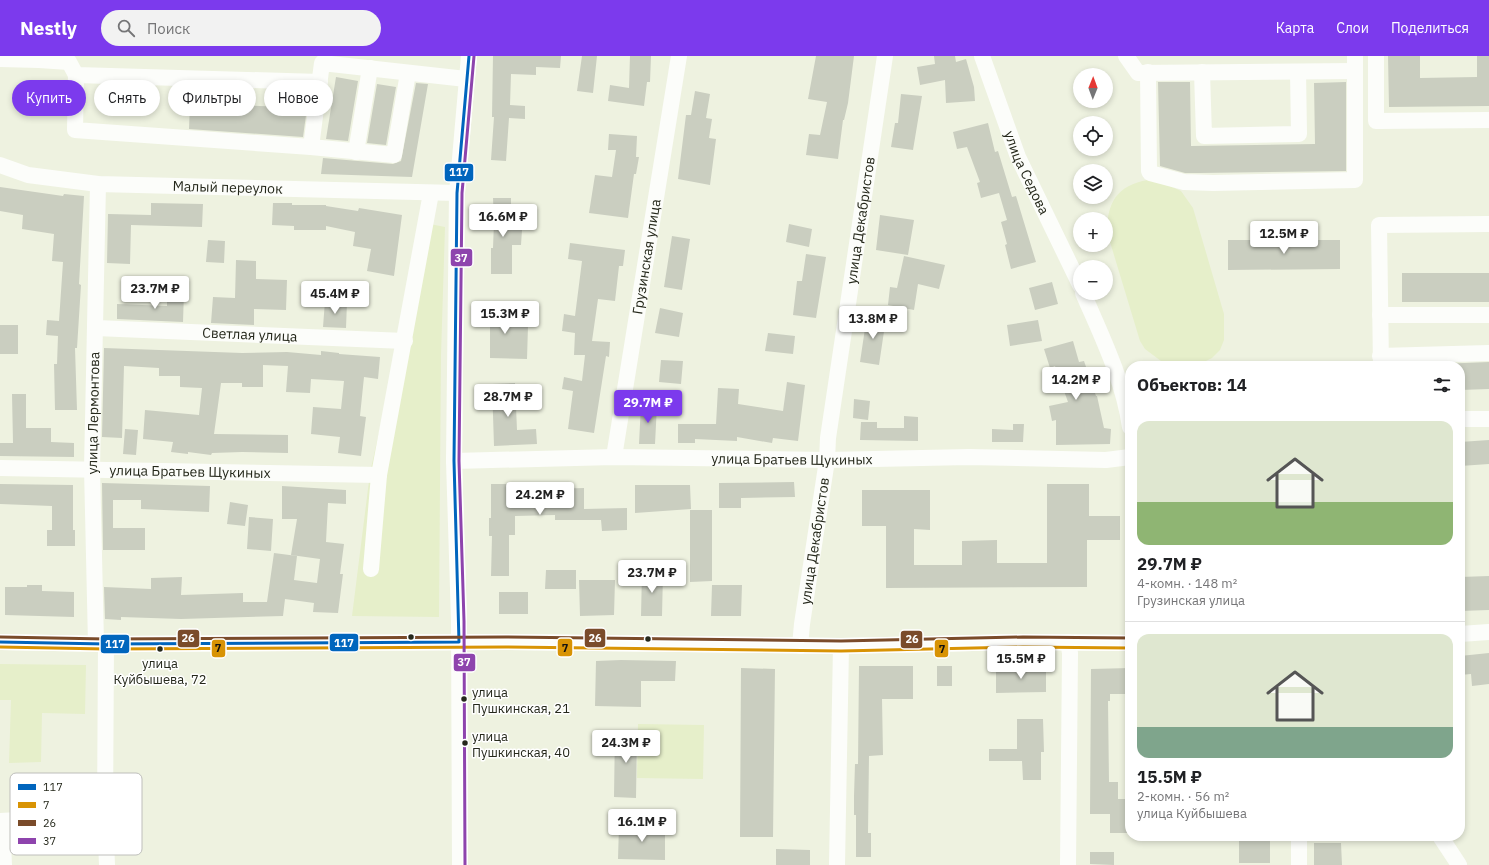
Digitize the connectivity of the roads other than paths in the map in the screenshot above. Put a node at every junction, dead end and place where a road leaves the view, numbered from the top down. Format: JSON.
{"nodes":[{"id":1,"x":469,"y":56,"type":"edge"},
{"id":2,"x":679,"y":56,"type":"edge"},
{"id":3,"x":885,"y":56,"type":"edge"},
{"id":4,"x":982,"y":56,"type":"edge"},
{"id":5,"x":1126,"y":56,"type":"edge"},
{"id":6,"x":1376,"y":56,"type":"edge"},
{"id":7,"x":0,"y":60,"type":"edge"},
{"id":8,"x":1355,"y":63,"type":"edge"},
{"id":9,"x":370,"y":68,"type":"junction"},
{"id":10,"x":1148,"y":72,"type":"junction"},
{"id":11,"x":1202,"y":72,"type":"junction"},
{"id":12,"x":1298,"y":72,"type":"junction"},
{"id":13,"x":408,"y":73,"type":"junction"},
{"id":14,"x":76,"y":75,"type":"junction"},
{"id":15,"x":466,"y":79,"type":"junction"},
{"id":16,"x":264,"y":80,"type":"edge"},
{"id":17,"x":320,"y":80,"type":"edge"},
{"id":18,"x":315,"y":116,"type":"edge"},
{"id":19,"x":1489,"y":120,"type":"edge"},
{"id":20,"x":311,"y":147,"type":"junction"},
{"id":21,"x":356,"y":152,"type":"junction"},
{"id":22,"x":0,"y":165,"type":"edge"},
{"id":23,"x":98,"y":184,"type":"junction"},
{"id":24,"x":431,"y":193,"type":"junction"},
{"id":25,"x":457,"y":193,"type":"junction"},
{"id":26,"x":1489,"y":224,"type":"edge"},
{"id":27,"x":1073,"y":271,"type":"edge"},
{"id":28,"x":1086,"y":300,"type":"edge"},
{"id":29,"x":1380,"y":315,"type":"junction"},
{"id":30,"x":1489,"y":315,"type":"edge"},
{"id":31,"x":96,"y":328,"type":"junction"},
{"id":32,"x":405,"y":341,"type":"junction"},
{"id":33,"x":1489,"y":353,"type":"edge"},
{"id":34,"x":1381,"y":361,"type":"edge"},
{"id":35,"x":1125,"y":398,"type":"edge"},
{"id":36,"x":1465,"y":419,"type":"edge"},
{"id":37,"x":1489,"y":419,"type":"edge"},
{"id":38,"x":614,"y":457,"type":"junction"},
{"id":39,"x":1125,"y":458,"type":"edge"},
{"id":40,"x":827,"y":460,"type":"junction"},
{"id":41,"x":454,"y":461,"type":"junction"},
{"id":42,"x":0,"y":468,"type":"edge"},
{"id":43,"x":92,"y":468,"type":"junction"},
{"id":44,"x":379,"y":475,"type":"junction"},
{"id":45,"x":371,"y":569,"type":"dead end"},
{"id":46,"x":1489,"y":632,"type":"edge"},
{"id":47,"x":1465,"y":634,"type":"edge"},
{"id":48,"x":0,"y":642,"type":"edge"},
{"id":49,"x":459,"y":642,"type":"junction"},
{"id":50,"x":1068,"y":642,"type":"junction"},
{"id":51,"x":1125,"y":643,"type":"edge"},
{"id":52,"x":101,"y":644,"type":"junction"},
{"id":53,"x":800,"y":646,"type":"junction"},
{"id":54,"x":841,"y":646,"type":"junction"},
{"id":55,"x":104,"y":773,"type":"edge"},
{"id":56,"x":1,"y":821,"type":"edge"},
{"id":57,"x":1299,"y":841,"type":"edge"},
{"id":58,"x":1443,"y":841,"type":"edge"},
{"id":59,"x":107,"y":855,"type":"edge"},
{"id":60,"x":4,"y":865,"type":"edge"},
{"id":61,"x":107,"y":865,"type":"edge"},
{"id":62,"x":460,"y":865,"type":"edge"},
{"id":63,"x":838,"y":865,"type":"edge"},
{"id":64,"x":1068,"y":865,"type":"edge"},
{"id":65,"x":1299,"y":865,"type":"edge"},
{"id":66,"x":1459,"y":865,"type":"edge"}],
"edges":[{"from":1,"to":15,"type":"street"},
{"from":2,"to":38,"type":"street","name":"Грузинская улица"},
{"from":3,"to":40,"type":"street","name":"улица Декабристов"},
{"from":4,"to":27,"type":"street","name":"улица Седова"},
{"from":5,"to":10,"type":"street"},
{"from":6,"to":19,"type":"street"},
{"from":7,"to":14,"type":"street"},
{"from":8,"to":10,"type":"street"},
{"from":8,"to":12,"type":"street"},
{"from":9,"to":13,"type":"street"},
{"from":9,"to":17,"type":"street"},
{"from":9,"to":21,"type":"street"},
{"from":10,"to":11,"type":"street"},
{"from":11,"to":12,"type":"street"},
{"from":11,"to":12,"type":"street"},
{"from":13,"to":15,"type":"street"},
{"from":13,"to":21,"type":"street"},
{"from":14,"to":16,"type":"street"},
{"from":14,"to":20,"type":"street"},
{"from":15,"to":25,"type":"street"},
{"from":18,"to":20,"type":"street"},
{"from":20,"to":21,"type":"street"},
{"from":22,"to":23,"type":"street","name":"Малый переулок"},
{"from":23,"to":24,"type":"street","name":"Малый переулок"},
{"from":23,"to":31,"type":"street","name":"улица Лермонтова"},
{"from":24,"to":25,"type":"street","name":"Малый переулок"},
{"from":24,"to":32,"type":"street"},
{"from":25,"to":41,"type":"street"},
{"from":26,"to":29,"type":"street"},
{"from":28,"to":35,"type":"street"},
{"from":29,"to":30,"type":"street"},
{"from":29,"to":34,"type":"street"},
{"from":31,"to":32,"type":"street","name":"Светлая улица"},
{"from":31,"to":43,"type":"street","name":"улица Лермонтова"},
{"from":32,"to":44,"type":"street"},
{"from":33,"to":34,"type":"street"},
{"from":36,"to":37,"type":"street"},
{"from":38,"to":40,"type":"street","name":"улица Братьев Щукиных"},
{"from":38,"to":41,"type":"street","name":"улица Братьев Щукиных"},
{"from":39,"to":40,"type":"street","name":"улица Братьев Щукиных"},
{"from":40,"to":53,"type":"street","name":"улица Декабристов"},
{"from":41,"to":49,"type":"street"},
{"from":42,"to":43,"type":"street","name":"улица Братьев Щукиных"},
{"from":43,"to":44,"type":"street","name":"улица Братьев Щукиных"},
{"from":43,"to":52,"type":"street","name":"улица Лермонтова"},
{"from":44,"to":45,"type":"street"},
{"from":46,"to":47,"type":"street"},
{"from":48,"to":52,"type":"street"},
{"from":49,"to":52,"type":"street"},
{"from":49,"to":53,"type":"street"},
{"from":49,"to":62,"type":"street"},
{"from":50,"to":51,"type":"street"},
{"from":50,"to":54,"type":"street"},
{"from":50,"to":64,"type":"street"},
{"from":52,"to":55,"type":"street","name":"улица Лермонтова"},
{"from":53,"to":54,"type":"street"},
{"from":54,"to":63,"type":"street"},
{"from":56,"to":60,"type":"street"},
{"from":57,"to":65,"type":"street"},
{"from":58,"to":66,"type":"street"},
{"from":59,"to":61,"type":"street","name":"улица Лермонтова"}]}
